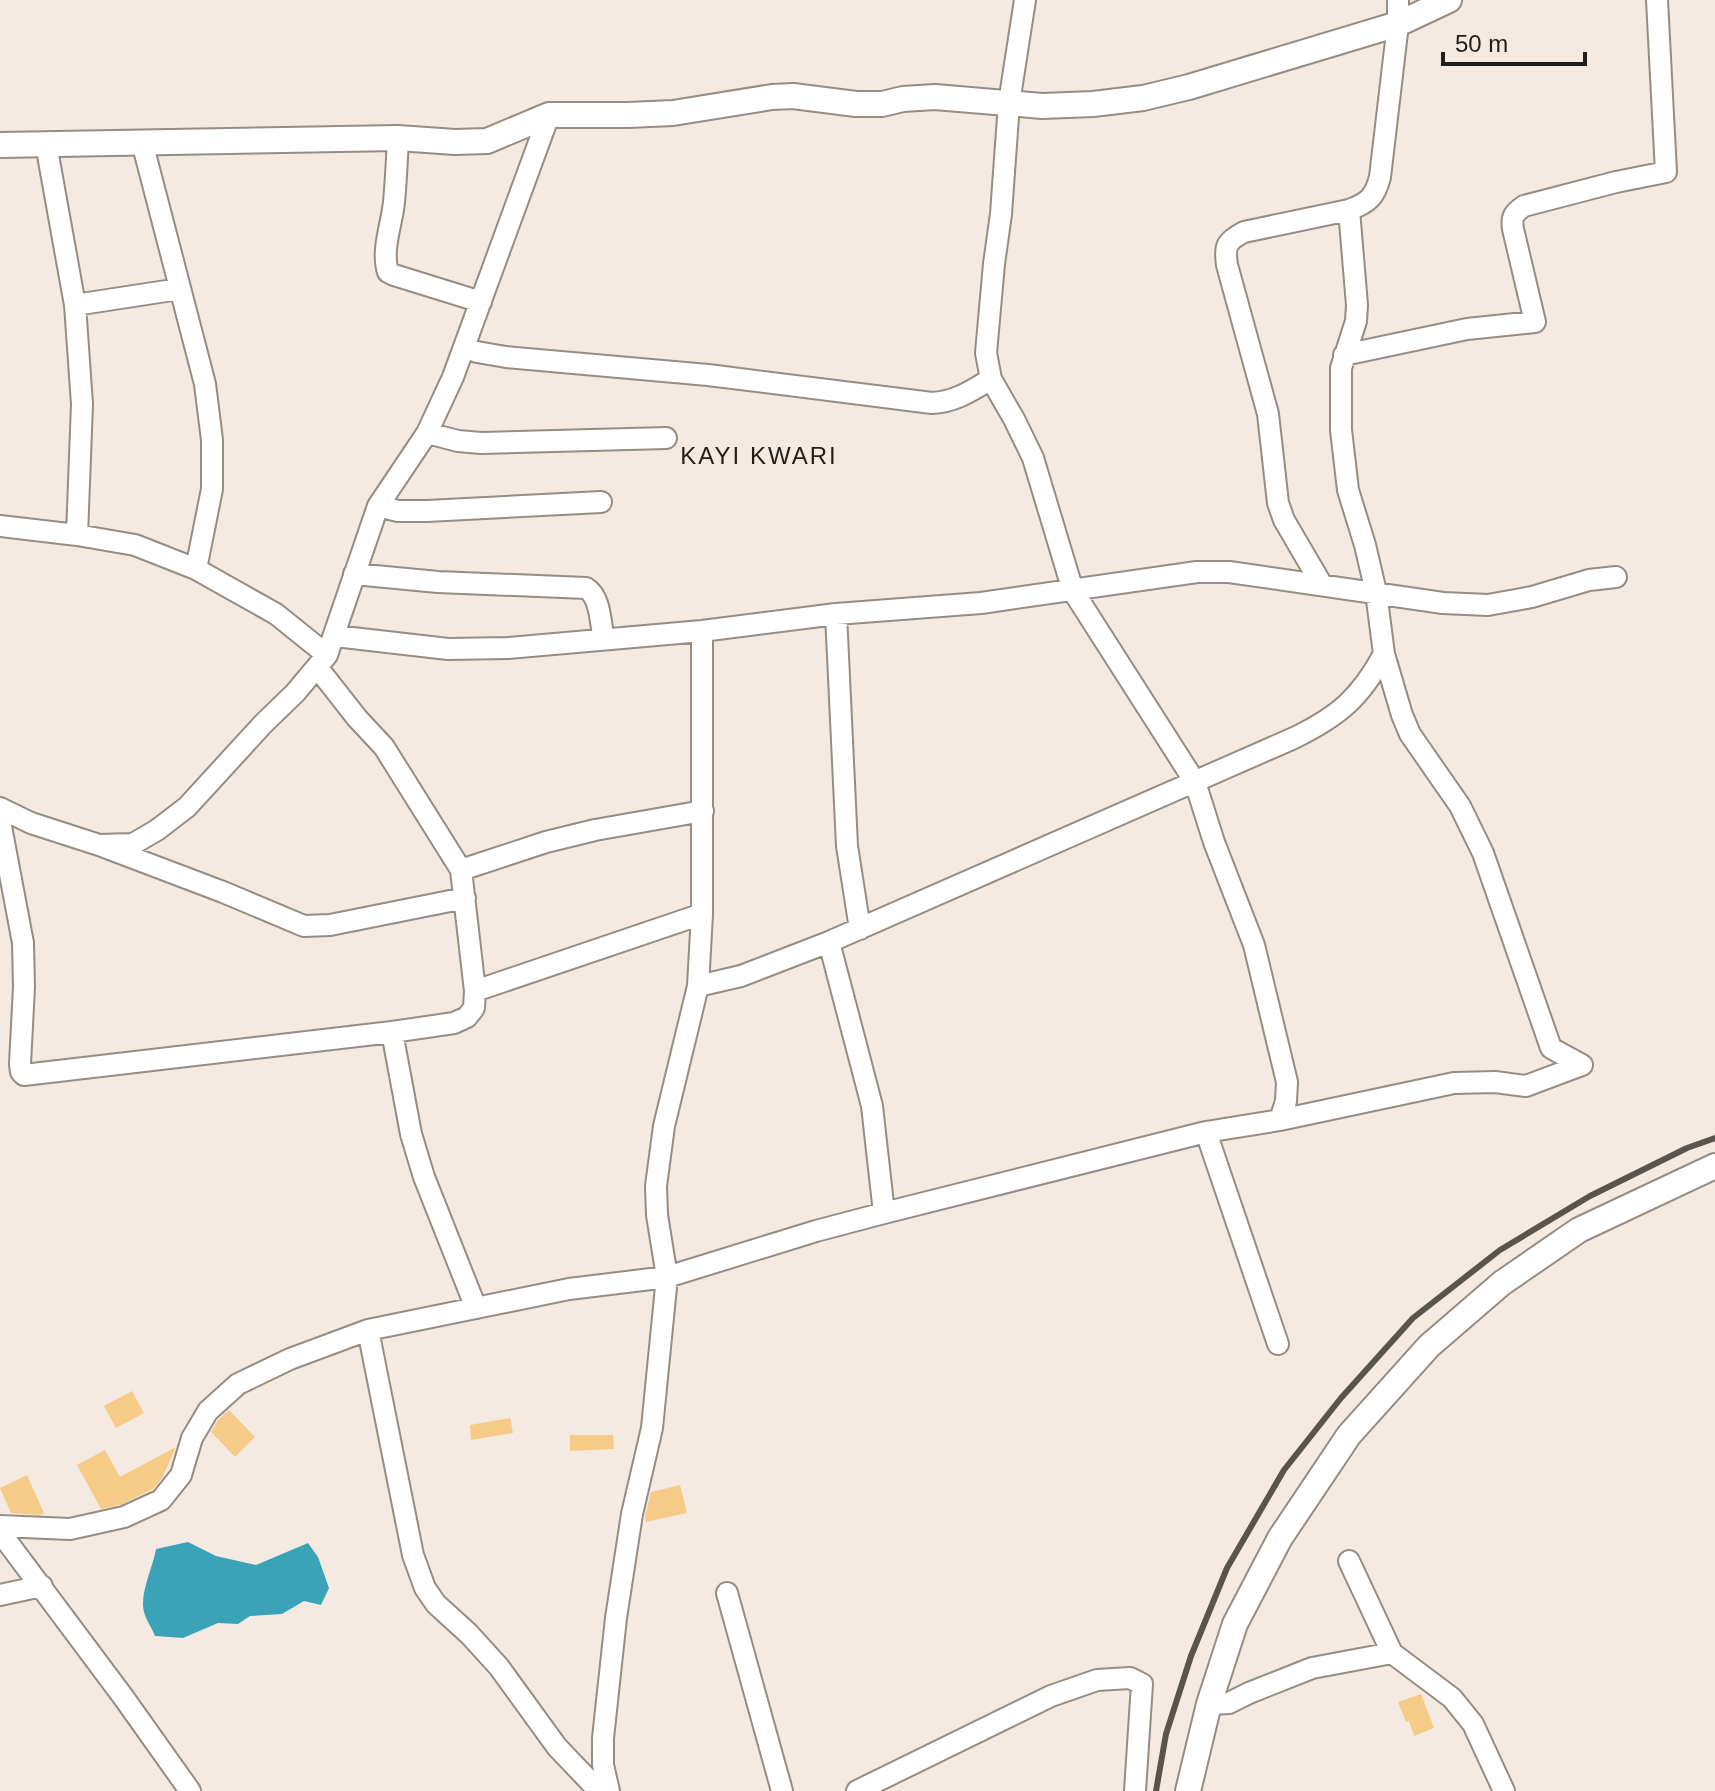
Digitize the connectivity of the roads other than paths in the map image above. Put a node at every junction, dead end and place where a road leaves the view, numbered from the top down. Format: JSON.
{"nodes":[{"id":1,"x":1025,"y":0,"type":"edge"},
{"id":2,"x":1449,"y":0,"type":"edge"},
{"id":3,"x":1657,"y":0,"type":"edge"},
{"id":4,"x":1398,"y":12,"type":"edge"},
{"id":5,"x":1009,"y":103,"type":"junction"},
{"id":6,"x":549,"y":115,"type":"junction"},
{"id":7,"x":398,"y":138,"type":"junction"},
{"id":8,"x":142,"y":142,"type":"junction"},
{"id":9,"x":46,"y":144,"type":"junction"},
{"id":10,"x":0,"y":145,"type":"edge"},
{"id":11,"x":1349,"y":210,"type":"junction"},
{"id":12,"x":179,"y":289,"type":"junction"},
{"id":13,"x":481,"y":302,"type":"junction"},
{"id":14,"x":75,"y":305,"type":"junction"},
{"id":15,"x":464,"y":347,"type":"junction"},
{"id":16,"x":1344,"y":355,"type":"junction"},
{"id":17,"x":991,"y":379,"type":"junction"},
{"id":18,"x":427,"y":433,"type":"junction"},
{"id":19,"x":666,"y":438,"type":"dead end"},
{"id":20,"x":601,"y":502,"type":"dead end"},
{"id":21,"x":378,"y":506,"type":"junction"},
{"id":22,"x":0,"y":526,"type":"edge"},
{"id":23,"x":77,"y":535,"type":"junction"},
{"id":24,"x":196,"y":569,"type":"junction"},
{"id":25,"x":354,"y":574,"type":"junction"},
{"id":26,"x":1616,"y":577,"type":"dead end"},
{"id":27,"x":1322,"y":585,"type":"junction"},
{"id":28,"x":1073,"y":591,"type":"junction"},
{"id":29,"x":1376,"y":592,"type":"junction"},
{"id":30,"x":836,"y":614,"type":"junction"},
{"id":31,"x":702,"y":631,"type":"junction"},
{"id":32,"x":335,"y":636,"type":"junction"},
{"id":33,"x":604,"y":639,"type":"junction"},
{"id":34,"x":1384,"y":654,"type":"junction"},
{"id":35,"x":322,"y":661,"type":"junction"},
{"id":36,"x":1195,"y":782,"type":"junction"},
{"id":37,"x":0,"y":808,"type":"edge"},
{"id":38,"x":703,"y":811,"type":"junction"},
{"id":39,"x":0,"y":821,"type":"edge"},
{"id":40,"x":99,"y":845,"type":"junction"},
{"id":41,"x":461,"y":870,"type":"junction"},
{"id":42,"x":465,"y":898,"type":"junction"},
{"id":43,"x":702,"y":914,"type":"junction"},
{"id":44,"x":860,"y":929,"type":"junction"},
{"id":45,"x":829,"y":942,"type":"junction"},
{"id":46,"x":698,"y":986,"type":"junction"},
{"id":47,"x":475,"y":991,"type":"junction"},
{"id":48,"x":392,"y":1032,"type":"junction"},
{"id":49,"x":1280,"y":1120,"type":"junction"},
{"id":50,"x":1206,"y":1132,"type":"junction"},
{"id":51,"x":1715,"y":1166,"type":"edge"},
{"id":52,"x":884,"y":1213,"type":"junction"},
{"id":53,"x":667,"y":1277,"type":"junction"},
{"id":54,"x":476,"y":1308,"type":"junction"},
{"id":55,"x":368,"y":1330,"type":"junction"},
{"id":56,"x":1278,"y":1344,"type":"dead end"},
{"id":57,"x":0,"y":1526,"type":"edge"},
{"id":58,"x":0,"y":1532,"type":"edge"},
{"id":59,"x":1349,"y":1561,"type":"dead end"},
{"id":60,"x":42,"y":1586,"type":"junction"},
{"id":61,"x":727,"y":1593,"type":"dead end"},
{"id":62,"x":0,"y":1595,"type":"edge"},
{"id":63,"x":1392,"y":1653,"type":"junction"},
{"id":64,"x":1209,"y":1704,"type":"junction"},
{"id":65,"x":190,"y":1791,"type":"edge"},
{"id":66,"x":599,"y":1791,"type":"edge"},
{"id":67,"x":609,"y":1791,"type":"edge"},
{"id":68,"x":782,"y":1791,"type":"edge"},
{"id":69,"x":857,"y":1791,"type":"edge"},
{"id":70,"x":1135,"y":1791,"type":"edge"},
{"id":71,"x":1188,"y":1791,"type":"edge"},
{"id":72,"x":1504,"y":1791,"type":"edge"}],
"edges":[{"from":1,"to":5,"type":"street"},
{"from":2,"to":4,"type":"street"},
{"from":3,"to":16,"type":"street"},
{"from":4,"to":5,"type":"street"},
{"from":4,"to":11,"type":"street"},
{"from":5,"to":6,"type":"street"},
{"from":5,"to":17,"type":"street"},
{"from":6,"to":7,"type":"street"},
{"from":6,"to":13,"type":"street"},
{"from":7,"to":8,"type":"street"},
{"from":7,"to":13,"type":"street"},
{"from":8,"to":9,"type":"street"},
{"from":8,"to":12,"type":"street"},
{"from":9,"to":10,"type":"street"},
{"from":9,"to":14,"type":"street"},
{"from":11,"to":16,"type":"street"},
{"from":11,"to":27,"type":"street"},
{"from":12,"to":14,"type":"street"},
{"from":12,"to":24,"type":"street"},
{"from":13,"to":15,"type":"street"},
{"from":14,"to":23,"type":"street"},
{"from":15,"to":17,"type":"street"},
{"from":15,"to":18,"type":"street"},
{"from":16,"to":29,"type":"street"},
{"from":17,"to":28,"type":"street"},
{"from":18,"to":19,"type":"street"},
{"from":18,"to":21,"type":"street"},
{"from":20,"to":21,"type":"street"},
{"from":21,"to":25,"type":"street"},
{"from":22,"to":23,"type":"street"},
{"from":23,"to":24,"type":"street"},
{"from":24,"to":35,"type":"street"},
{"from":25,"to":32,"type":"street"},
{"from":25,"to":33,"type":"street"},
{"from":26,"to":29,"type":"street"},
{"from":27,"to":28,"type":"street"},
{"from":27,"to":29,"type":"street"},
{"from":28,"to":30,"type":"street"},
{"from":28,"to":36,"type":"street"},
{"from":29,"to":34,"type":"street"},
{"from":30,"to":31,"type":"street"},
{"from":30,"to":44,"type":"street"},
{"from":31,"to":33,"type":"street"},
{"from":31,"to":38,"type":"street"},
{"from":32,"to":33,"type":"street"},
{"from":32,"to":35,"type":"street"},
{"from":34,"to":36,"type":"street"},
{"from":34,"to":49,"type":"street"},
{"from":35,"to":40,"type":"street"},
{"from":35,"to":41,"type":"street"},
{"from":36,"to":44,"type":"street"},
{"from":36,"to":49,"type":"street"},
{"from":37,"to":40,"type":"street"},
{"from":38,"to":41,"type":"street"},
{"from":38,"to":43,"type":"street"},
{"from":39,"to":48,"type":"street"},
{"from":40,"to":42,"type":"street"},
{"from":41,"to":42,"type":"street"},
{"from":42,"to":47,"type":"street"},
{"from":43,"to":46,"type":"street"},
{"from":43,"to":47,"type":"street"},
{"from":44,"to":45,"type":"street"},
{"from":45,"to":46,"type":"street"},
{"from":45,"to":52,"type":"street"},
{"from":46,"to":53,"type":"street"},
{"from":47,"to":48,"type":"street"},
{"from":48,"to":54,"type":"street"},
{"from":49,"to":50,"type":"street"},
{"from":50,"to":52,"type":"street"},
{"from":50,"to":56,"type":"street"},
{"from":51,"to":64,"type":"street"},
{"from":52,"to":53,"type":"street"},
{"from":53,"to":54,"type":"street"},
{"from":53,"to":67,"type":"street"},
{"from":54,"to":55,"type":"street"},
{"from":55,"to":57,"type":"street"},
{"from":55,"to":66,"type":"street"},
{"from":58,"to":60,"type":"street"},
{"from":59,"to":63,"type":"street"},
{"from":60,"to":62,"type":"street"},
{"from":60,"to":65,"type":"street"},
{"from":61,"to":68,"type":"street"},
{"from":63,"to":64,"type":"street"},
{"from":63,"to":72,"type":"street"},
{"from":64,"to":71,"type":"street"},
{"from":69,"to":70,"type":"street"}]}
